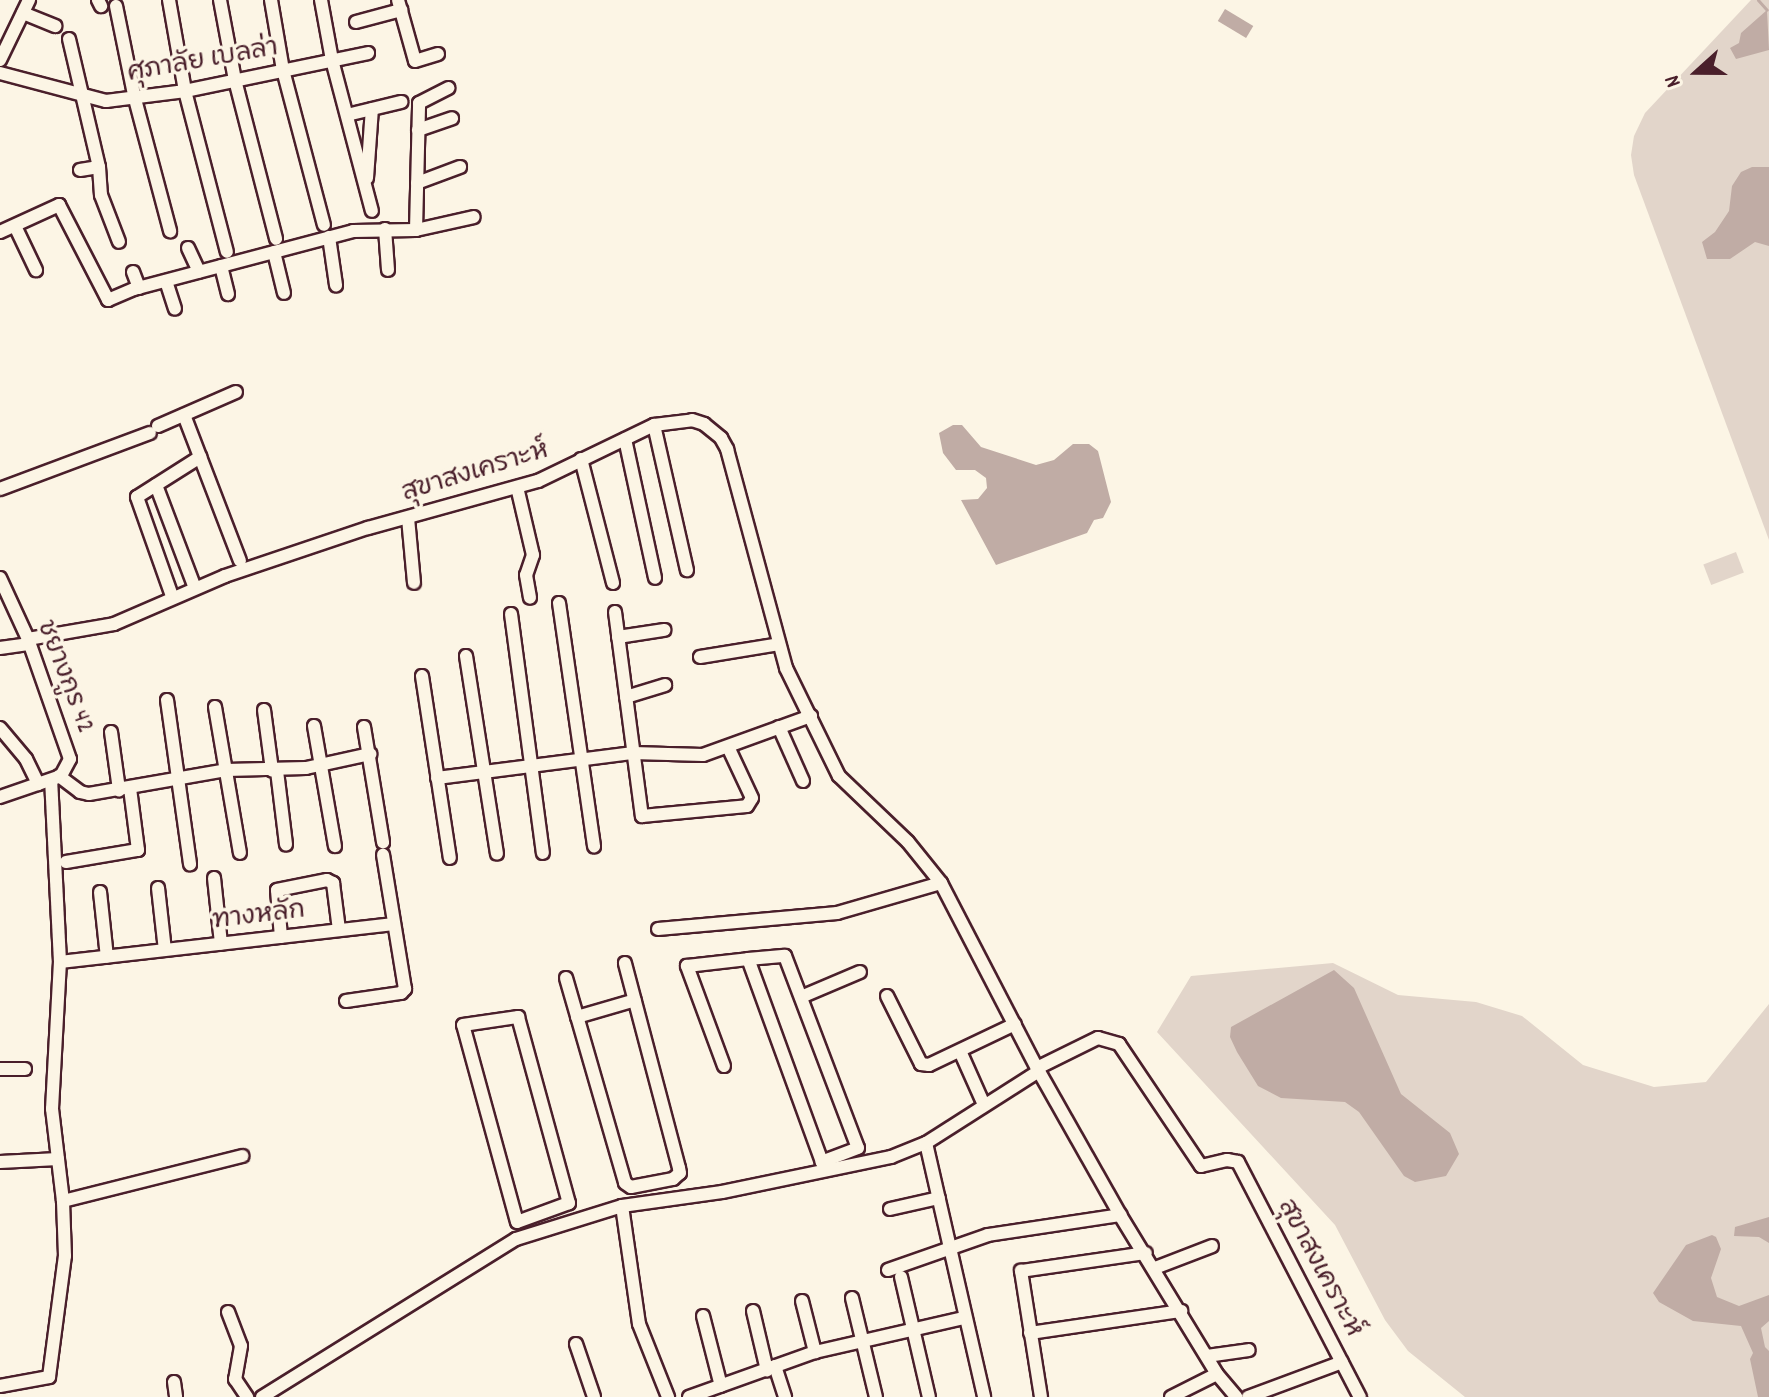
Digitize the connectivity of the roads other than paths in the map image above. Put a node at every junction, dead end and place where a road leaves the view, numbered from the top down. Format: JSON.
{"nodes":[{"id":1,"x":29,"y":0,"type":"edge"},
{"id":2,"x":169,"y":0,"type":"edge"},
{"id":3,"x":220,"y":0,"type":"edge"},
{"id":4,"x":271,"y":0,"type":"edge"},
{"id":5,"x":321,"y":0,"type":"edge"},
{"id":6,"x":400,"y":5,"type":"edge"},
{"id":7,"x":116,"y":6,"type":"dead end"},
{"id":8,"x":23,"y":13,"type":"junction"},
{"id":9,"x":356,"y":22,"type":"dead end"},
{"id":10,"x":55,"y":26,"type":"dead end"},
{"id":11,"x":69,"y":39,"type":"dead end"},
{"id":12,"x":368,"y":53,"type":"dead end"},
{"id":13,"x":438,"y":54,"type":"dead end"},
{"id":14,"x":0,"y":60,"type":"edge"},
{"id":15,"x":332,"y":60,"type":"junction"},
{"id":16,"x":283,"y":70,"type":"junction"},
{"id":17,"x":0,"y":73,"type":"edge"},
{"id":18,"x":235,"y":80,"type":"junction"},
{"id":19,"x":448,"y":88,"type":"dead end"},
{"id":20,"x":185,"y":91,"type":"junction"},
{"id":21,"x":81,"y":94,"type":"junction"},
{"id":22,"x":135,"y":99,"type":"junction"},
{"id":23,"x":401,"y":102,"type":"dead end"},
{"id":24,"x":372,"y":109,"type":"junction"},
{"id":25,"x":347,"y":115,"type":"junction"},
{"id":26,"x":452,"y":118,"type":"dead end"},
{"id":27,"x":418,"y":130,"type":"junction"},
{"id":28,"x":99,"y":167,"type":"junction"},
{"id":29,"x":460,"y":167,"type":"dead end"},
{"id":30,"x":80,"y":170,"type":"dead end"},
{"id":31,"x":417,"y":183,"type":"junction"},
{"id":32,"x":366,"y":188,"type":"junction"},
{"id":33,"x":372,"y":211,"type":"dead end"},
{"id":34,"x":474,"y":217,"type":"dead end"},
{"id":35,"x":15,"y":226,"type":"junction"},
{"id":36,"x":385,"y":229,"type":"junction"},
{"id":37,"x":416,"y":230,"type":"junction"},
{"id":38,"x":170,"y":231,"type":"dead end"},
{"id":39,"x":326,"y":231,"type":"junction"},
{"id":40,"x":0,"y":232,"type":"edge"},
{"id":41,"x":119,"y":242,"type":"dead end"},
{"id":42,"x":275,"y":245,"type":"junction"},
{"id":43,"x":188,"y":248,"type":"dead end"},
{"id":44,"x":227,"y":252,"type":"dead end"},
{"id":45,"x":221,"y":266,"type":"junction"},
{"id":46,"x":36,"y":270,"type":"dead end"},
{"id":47,"x":388,"y":270,"type":"dead end"},
{"id":48,"x":133,"y":272,"type":"dead end"},
{"id":49,"x":199,"y":272,"type":"junction"},
{"id":50,"x":166,"y":281,"type":"junction"},
{"id":51,"x":336,"y":285,"type":"dead end"},
{"id":52,"x":139,"y":288,"type":"junction"},
{"id":53,"x":284,"y":293,"type":"dead end"},
{"id":54,"x":228,"y":294,"type":"dead end"},
{"id":55,"x":175,"y":309,"type":"dead end"},
{"id":56,"x":236,"y":392,"type":"dead end"},
{"id":57,"x":184,"y":415,"type":"junction"},
{"id":58,"x":654,"y":425,"type":"junction"},
{"id":59,"x":625,"y":439,"type":"junction"},
{"id":60,"x":200,"y":457,"type":"junction"},
{"id":61,"x":581,"y":459,"type":"junction"},
{"id":62,"x":156,"y":485,"type":"junction"},
{"id":63,"x":517,"y":487,"type":"junction"},
{"id":64,"x":0,"y":489,"type":"edge"},
{"id":65,"x":408,"y":518,"type":"junction"},
{"id":66,"x":185,"y":561,"type":"junction"},
{"id":67,"x":240,"y":561,"type":"dead end"},
{"id":68,"x":163,"y":569,"type":"junction"},
{"id":69,"x":687,"y":570,"type":"dead end"},
{"id":70,"x":0,"y":578,"type":"edge"},
{"id":71,"x":655,"y":578,"type":"dead end"},
{"id":72,"x":414,"y":583,"type":"dead end"},
{"id":73,"x":613,"y":583,"type":"dead end"},
{"id":74,"x":195,"y":588,"type":"junction"},
{"id":75,"x":172,"y":596,"type":"junction"},
{"id":76,"x":530,"y":598,"type":"dead end"},
{"id":77,"x":559,"y":603,"type":"dead end"},
{"id":78,"x":615,"y":612,"type":"dead end"},
{"id":79,"x":511,"y":614,"type":"dead end"},
{"id":80,"x":664,"y":630,"type":"dead end"},
{"id":81,"x":618,"y":637,"type":"junction"},
{"id":82,"x":29,"y":642,"type":"junction"},
{"id":83,"x":779,"y":644,"type":"junction"},
{"id":84,"x":0,"y":648,"type":"edge"},
{"id":85,"x":466,"y":656,"type":"dead end"},
{"id":86,"x":700,"y":657,"type":"dead end"},
{"id":87,"x":422,"y":676,"type":"dead end"},
{"id":88,"x":665,"y":685,"type":"dead end"},
{"id":89,"x":626,"y":697,"type":"junction"},
{"id":90,"x":167,"y":700,"type":"dead end"},
{"id":91,"x":215,"y":707,"type":"dead end"},
{"id":92,"x":264,"y":710,"type":"dead end"},
{"id":93,"x":811,"y":716,"type":"junction"},
{"id":94,"x":314,"y":726,"type":"dead end"},
{"id":95,"x":364,"y":727,"type":"dead end"},
{"id":96,"x":779,"y":727,"type":"junction"},
{"id":97,"x":0,"y":728,"type":"edge"},
{"id":98,"x":111,"y":732,"type":"dead end"},
{"id":99,"x":729,"y":749,"type":"junction"},
{"id":100,"x":633,"y":753,"type":"junction"},
{"id":101,"x":370,"y":754,"type":"junction"},
{"id":102,"x":583,"y":759,"type":"junction"},
{"id":103,"x":322,"y":762,"type":"junction"},
{"id":104,"x":532,"y":768,"type":"junction"},
{"id":105,"x":226,"y":770,"type":"junction"},
{"id":106,"x":275,"y":770,"type":"junction"},
{"id":107,"x":483,"y":774,"type":"junction"},
{"id":108,"x":176,"y":777,"type":"junction"},
{"id":109,"x":55,"y":778,"type":"junction"},
{"id":110,"x":437,"y":778,"type":"junction"},
{"id":111,"x":803,"y":781,"type":"dead end"},
{"id":112,"x":38,"y":784,"type":"junction"},
{"id":113,"x":125,"y":789,"type":"junction"},
{"id":114,"x":0,"y":797,"type":"edge"},
{"id":115,"x":286,"y":844,"type":"dead end"},
{"id":116,"x":335,"y":846,"type":"dead end"},
{"id":117,"x":594,"y":846,"type":"dead end"},
{"id":118,"x":240,"y":853,"type":"dead end"},
{"id":119,"x":543,"y":853,"type":"dead end"},
{"id":120,"x":497,"y":854,"type":"dead end"},
{"id":121,"x":450,"y":858,"type":"dead end"},
{"id":122,"x":66,"y":862,"type":"dead end"},
{"id":123,"x":190,"y":864,"type":"dead end"},
{"id":124,"x":214,"y":878,"type":"dead end"},
{"id":125,"x":941,"y":883,"type":"junction"},
{"id":126,"x":158,"y":888,"type":"dead end"},
{"id":127,"x":100,"y":892,"type":"dead end"},
{"id":128,"x":394,"y":924,"type":"junction"},
{"id":129,"x":658,"y":929,"type":"dead end"},
{"id":130,"x":339,"y":930,"type":"junction"},
{"id":131,"x":281,"y":937,"type":"junction"},
{"id":132,"x":221,"y":944,"type":"junction"},
{"id":133,"x":165,"y":950,"type":"junction"},
{"id":134,"x":107,"y":957,"type":"junction"},
{"id":135,"x":748,"y":959,"type":"junction"},
{"id":136,"x":60,"y":962,"type":"junction"},
{"id":137,"x":625,"y":963,"type":"dead end"},
{"id":138,"x":860,"y":972,"type":"dead end"},
{"id":139,"x":566,"y":978,"type":"dead end"},
{"id":140,"x":887,"y":996,"type":"dead end"},
{"id":141,"x":801,"y":997,"type":"junction"},
{"id":142,"x":635,"y":1000,"type":"junction"},
{"id":143,"x":346,"y":1001,"type":"dead end"},
{"id":144,"x":577,"y":1017,"type":"junction"},
{"id":145,"x":1015,"y":1024,"type":"junction"},
{"id":146,"x":960,"y":1051,"type":"junction"},
{"id":147,"x":724,"y":1066,"type":"dead end"},
{"id":148,"x":0,"y":1069,"type":"edge"},
{"id":149,"x":25,"y":1069,"type":"dead end"},
{"id":150,"x":1038,"y":1070,"type":"junction"},
{"id":151,"x":984,"y":1105,"type":"junction"},
{"id":152,"x":926,"y":1143,"type":"junction"},
{"id":153,"x":843,"y":1154,"type":"junction"},
{"id":154,"x":242,"y":1156,"type":"dead end"},
{"id":155,"x":58,"y":1159,"type":"junction"},
{"id":156,"x":0,"y":1162,"type":"edge"},
{"id":157,"x":848,"y":1167,"type":"junction"},
{"id":158,"x":658,"y":1182,"type":"junction"},
{"id":159,"x":939,"y":1198,"type":"junction"},
{"id":160,"x":662,"y":1199,"type":"junction"},
{"id":161,"x":63,"y":1201,"type":"junction"},
{"id":162,"x":622,"y":1206,"type":"junction"},
{"id":163,"x":890,"y":1209,"type":"dead end"},
{"id":164,"x":543,"y":1212,"type":"junction"},
{"id":165,"x":1120,"y":1215,"type":"junction"},
{"id":166,"x":548,"y":1227,"type":"junction"},
{"id":167,"x":1212,"y":1246,"type":"dead end"},
{"id":168,"x":952,"y":1249,"type":"junction"},
{"id":169,"x":1146,"y":1253,"type":"junction"},
{"id":170,"x":1155,"y":1268,"type":"junction"},
{"id":171,"x":888,"y":1270,"type":"dead end"},
{"id":172,"x":901,"y":1277,"type":"dead end"},
{"id":173,"x":852,"y":1298,"type":"dead end"},
{"id":174,"x":802,"y":1301,"type":"dead end"},
{"id":175,"x":753,"y":1311,"type":"dead end"},
{"id":176,"x":1181,"y":1311,"type":"junction"},
{"id":177,"x":228,"y":1312,"type":"dead end"},
{"id":178,"x":703,"y":1316,"type":"dead end"},
{"id":179,"x":964,"y":1318,"type":"junction"},
{"id":180,"x":913,"y":1329,"type":"junction"},
{"id":181,"x":1030,"y":1333,"type":"junction"},
{"id":182,"x":862,"y":1340,"type":"junction"},
{"id":183,"x":576,"y":1344,"type":"dead end"},
{"id":184,"x":1249,"y":1350,"type":"dead end"},
{"id":185,"x":815,"y":1352,"type":"junction"},
{"id":186,"x":1207,"y":1356,"type":"junction"},
{"id":187,"x":1342,"y":1362,"type":"junction"},
{"id":188,"x":771,"y":1368,"type":"junction"},
{"id":189,"x":1217,"y":1374,"type":"junction"},
{"id":190,"x":174,"y":1382,"type":"dead end"},
{"id":191,"x":0,"y":1386,"type":"edge"},
{"id":192,"x":717,"y":1391,"type":"edge"},
{"id":193,"x":176,"y":1397,"type":"edge"},
{"id":194,"x":247,"y":1397,"type":"edge"},
{"id":195,"x":262,"y":1397,"type":"edge"},
{"id":196,"x":594,"y":1397,"type":"edge"},
{"id":197,"x":668,"y":1397,"type":"edge"},
{"id":198,"x":689,"y":1397,"type":"edge"},
{"id":199,"x":785,"y":1397,"type":"edge"},
{"id":200,"x":876,"y":1397,"type":"edge"},
{"id":201,"x":929,"y":1397,"type":"edge"},
{"id":202,"x":984,"y":1397,"type":"edge"},
{"id":203,"x":1041,"y":1397,"type":"edge"},
{"id":204,"x":1171,"y":1397,"type":"edge"},
{"id":205,"x":1236,"y":1397,"type":"edge"},
{"id":206,"x":1248,"y":1397,"type":"edge"},
{"id":207,"x":1360,"y":1397,"type":"edge"}],
"edges":[{"from":1,"to":8,"type":"street"},
{"from":2,"to":20,"type":"street"},
{"from":3,"to":18,"type":"street"},
{"from":4,"to":16,"type":"street"},
{"from":5,"to":15,"type":"street"},
{"from":6,"to":9,"type":"street"},
{"from":6,"to":13,"type":"street"},
{"from":7,"to":22,"type":"street"},
{"from":8,"to":10,"type":"street"},
{"from":8,"to":14,"type":"street"},
{"from":11,"to":21,"type":"street"},
{"from":12,"to":15,"type":"street","name":"ศุภาลัย เบลล่า"},
{"from":15,"to":16,"type":"street","name":"ศุภาลัย เบลล่า"},
{"from":15,"to":25,"type":"street"},
{"from":16,"to":18,"type":"street","name":"ศุภาลัย เบลล่า"},
{"from":16,"to":39,"type":"street"},
{"from":17,"to":21,"type":"street","name":"ศุภาลัย เบลล่า"},
{"from":18,"to":20,"type":"street","name":"ศุภาลัย เบลล่า"},
{"from":18,"to":42,"type":"street"},
{"from":19,"to":27,"type":"street"},
{"from":20,"to":22,"type":"street","name":"ศุภาลัย เบลล่า"},
{"from":20,"to":44,"type":"street"},
{"from":21,"to":22,"type":"street","name":"ศุภาลัย เบลล่า"},
{"from":21,"to":28,"type":"street"},
{"from":22,"to":38,"type":"street"},
{"from":23,"to":24,"type":"street"},
{"from":24,"to":25,"type":"street"},
{"from":24,"to":32,"type":"street"},
{"from":25,"to":32,"type":"street"},
{"from":26,"to":27,"type":"street"},
{"from":27,"to":31,"type":"street"},
{"from":28,"to":30,"type":"street"},
{"from":28,"to":41,"type":"street"},
{"from":29,"to":31,"type":"street"},
{"from":31,"to":37,"type":"street"},
{"from":32,"to":33,"type":"street"},
{"from":34,"to":37,"type":"street"},
{"from":35,"to":40,"type":"street"},
{"from":35,"to":46,"type":"street"},
{"from":35,"to":52,"type":"street"},
{"from":36,"to":37,"type":"street"},
{"from":36,"to":39,"type":"street"},
{"from":36,"to":47,"type":"street"},
{"from":39,"to":42,"type":"street"},
{"from":39,"to":51,"type":"street"},
{"from":42,"to":45,"type":"street"},
{"from":42,"to":53,"type":"street"},
{"from":43,"to":49,"type":"street"},
{"from":45,"to":49,"type":"street"},
{"from":45,"to":54,"type":"street"},
{"from":48,"to":52,"type":"street"},
{"from":49,"to":50,"type":"street"},
{"from":50,"to":52,"type":"street"},
{"from":50,"to":55,"type":"street"},
{"from":56,"to":57,"type":"street"},
{"from":57,"to":60,"type":"street"},
{"from":57,"to":64,"type":"street"},
{"from":58,"to":59,"type":"street","name":"สุขาสงเคราะห์"},
{"from":58,"to":69,"type":"street"},
{"from":58,"to":83,"type":"street","name":"สุขาสงเคราะห์"},
{"from":59,"to":61,"type":"street","name":"สุขาสงเคราะห์"},
{"from":59,"to":71,"type":"street"},
{"from":60,"to":62,"type":"street"},
{"from":60,"to":67,"type":"street"},
{"from":61,"to":63,"type":"street","name":"สุขาสงเคราะห์"},
{"from":61,"to":73,"type":"street"},
{"from":62,"to":66,"type":"street"},
{"from":62,"to":68,"type":"street"},
{"from":63,"to":65,"type":"street","name":"สุขาสงเคราะห์"},
{"from":63,"to":76,"type":"street"},
{"from":65,"to":72,"type":"street"},
{"from":65,"to":74,"type":"street","name":"สุขาสงเคราะห์"},
{"from":66,"to":68,"type":"street"},
{"from":66,"to":74,"type":"street"},
{"from":68,"to":75,"type":"street"},
{"from":70,"to":82,"type":"street","name":"ชยางกูร 42"},
{"from":74,"to":75,"type":"street","name":"สุขาสงเคราะห์"},
{"from":75,"to":82,"type":"street","name":"สุขาสงเคราะห์"},
{"from":77,"to":102,"type":"street"},
{"from":78,"to":81,"type":"street"},
{"from":79,"to":104,"type":"street"},
{"from":80,"to":81,"type":"street"},
{"from":81,"to":89,"type":"street"},
{"from":82,"to":84,"type":"street","name":"สุขาสงเคราะห์"},
{"from":82,"to":109,"type":"street","name":"ชยางกูร 42"},
{"from":83,"to":86,"type":"street"},
{"from":83,"to":93,"type":"street","name":"สุขาสงเคราะห์"},
{"from":85,"to":107,"type":"street"},
{"from":87,"to":110,"type":"street"},
{"from":88,"to":89,"type":"street"},
{"from":89,"to":100,"type":"street"},
{"from":90,"to":108,"type":"street"},
{"from":91,"to":105,"type":"street"},
{"from":92,"to":106,"type":"street"},
{"from":93,"to":96,"type":"street"},
{"from":93,"to":125,"type":"street","name":"สุขาสงเคราะห์"},
{"from":94,"to":103,"type":"street"},
{"from":95,"to":101,"type":"street"},
{"from":96,"to":99,"type":"street"},
{"from":96,"to":111,"type":"street"},
{"from":97,"to":112,"type":"street"},
{"from":98,"to":113,"type":"street"},
{"from":99,"to":100,"type":"street"},
{"from":99,"to":100,"type":"street"},
{"from":100,"to":102,"type":"street"},
{"from":101,"to":103,"type":"street"},
{"from":101,"to":128,"type":"street"},
{"from":102,"to":104,"type":"street"},
{"from":102,"to":117,"type":"street"},
{"from":103,"to":106,"type":"street"},
{"from":103,"to":116,"type":"street"},
{"from":104,"to":107,"type":"street"},
{"from":104,"to":119,"type":"street"},
{"from":105,"to":106,"type":"street"},
{"from":105,"to":108,"type":"street"},
{"from":105,"to":118,"type":"street"},
{"from":106,"to":115,"type":"street"},
{"from":107,"to":110,"type":"street"},
{"from":107,"to":120,"type":"street"},
{"from":108,"to":113,"type":"street"},
{"from":108,"to":123,"type":"street"},
{"from":109,"to":112,"type":"street"},
{"from":109,"to":113,"type":"street"},
{"from":109,"to":136,"type":"street","name":"ชยางกูร 42"},
{"from":110,"to":121,"type":"street"},
{"from":112,"to":114,"type":"street"},
{"from":113,"to":122,"type":"street"},
{"from":124,"to":132,"type":"street"},
{"from":125,"to":129,"type":"street"},
{"from":125,"to":145,"type":"street","name":"สุขาสงเคราะห์"},
{"from":126,"to":133,"type":"street"},
{"from":127,"to":134,"type":"street"},
{"from":128,"to":130,"type":"street","name":"ทางหลัก"},
{"from":128,"to":143,"type":"street"},
{"from":130,"to":131,"type":"street","name":"ทางหลัก"},
{"from":130,"to":131,"type":"street"},
{"from":131,"to":132,"type":"street","name":"ทางหลัก"},
{"from":132,"to":133,"type":"street","name":"ทางหลัก"},
{"from":133,"to":134,"type":"street","name":"ทางหลัก"},
{"from":134,"to":136,"type":"street","name":"ทางหลัก"},
{"from":135,"to":141,"type":"street"},
{"from":135,"to":147,"type":"street"},
{"from":135,"to":153,"type":"street"},
{"from":136,"to":155,"type":"street","name":"ชยางกูร 42"},
{"from":137,"to":142,"type":"street"},
{"from":138,"to":141,"type":"street"},
{"from":139,"to":144,"type":"street"},
{"from":140,"to":146,"type":"street"},
{"from":141,"to":153,"type":"street"},
{"from":142,"to":144,"type":"street"},
{"from":142,"to":158,"type":"street"},
{"from":144,"to":158,"type":"street"},
{"from":145,"to":146,"type":"street"},
{"from":145,"to":150,"type":"street","name":"สุขาสงเคราะห์"},
{"from":146,"to":151,"type":"street"},
{"from":148,"to":149,"type":"street"},
{"from":150,"to":151,"type":"street"},
{"from":150,"to":165,"type":"street","name":"สุขาสงเคราะห์"},
{"from":150,"to":187,"type":"street","name":"สุขาสงเคราะห์"},
{"from":151,"to":152,"type":"street"},
{"from":152,"to":157,"type":"street"},
{"from":152,"to":159,"type":"street"},
{"from":153,"to":157,"type":"street"},
{"from":154,"to":161,"type":"street"},
{"from":155,"to":156,"type":"street"},
{"from":155,"to":161,"type":"street","name":"ชยางกูร 42"},
{"from":157,"to":160,"type":"street"},
{"from":158,"to":160,"type":"street"},
{"from":159,"to":163,"type":"street"},
{"from":159,"to":168,"type":"street"},
{"from":160,"to":162,"type":"street"},
{"from":161,"to":191,"type":"street","name":"ชยางกูร 42"},
{"from":162,"to":166,"type":"street"},
{"from":162,"to":197,"type":"street"},
{"from":164,"to":164,"type":"street"},
{"from":164,"to":166,"type":"street"},
{"from":165,"to":168,"type":"street"},
{"from":165,"to":169,"type":"street","name":"สุขาสงเคราะห์"},
{"from":166,"to":195,"type":"street"},
{"from":167,"to":170,"type":"street"},
{"from":168,"to":171,"type":"street"},
{"from":168,"to":179,"type":"street"},
{"from":169,"to":170,"type":"street","name":"สุขาสงเคราะห์"},
{"from":169,"to":181,"type":"street"},
{"from":170,"to":176,"type":"street","name":"สุขาสงเคราะห์"},
{"from":172,"to":180,"type":"street"},
{"from":173,"to":182,"type":"street"},
{"from":174,"to":185,"type":"street"},
{"from":175,"to":188,"type":"street"},
{"from":176,"to":181,"type":"street"},
{"from":176,"to":186,"type":"street","name":"สุขาสงเคราะห์"},
{"from":177,"to":194,"type":"street"},
{"from":178,"to":192,"type":"street"},
{"from":179,"to":180,"type":"street"},
{"from":179,"to":202,"type":"street"},
{"from":180,"to":182,"type":"street"},
{"from":180,"to":201,"type":"street"},
{"from":181,"to":203,"type":"street"},
{"from":182,"to":185,"type":"street"},
{"from":182,"to":200,"type":"street"},
{"from":183,"to":196,"type":"street"},
{"from":184,"to":186,"type":"street"},
{"from":185,"to":188,"type":"street"},
{"from":186,"to":189,"type":"street","name":"สุขาสงเคราะห์"},
{"from":187,"to":206,"type":"street"},
{"from":187,"to":207,"type":"street","name":"สุขาสงเคราะห์"},
{"from":188,"to":192,"type":"street"},
{"from":188,"to":199,"type":"street"},
{"from":189,"to":204,"type":"street"},
{"from":189,"to":205,"type":"street","name":"สุขาสงเคราะห์"},
{"from":190,"to":193,"type":"street"},
{"from":192,"to":198,"type":"street"}]}
